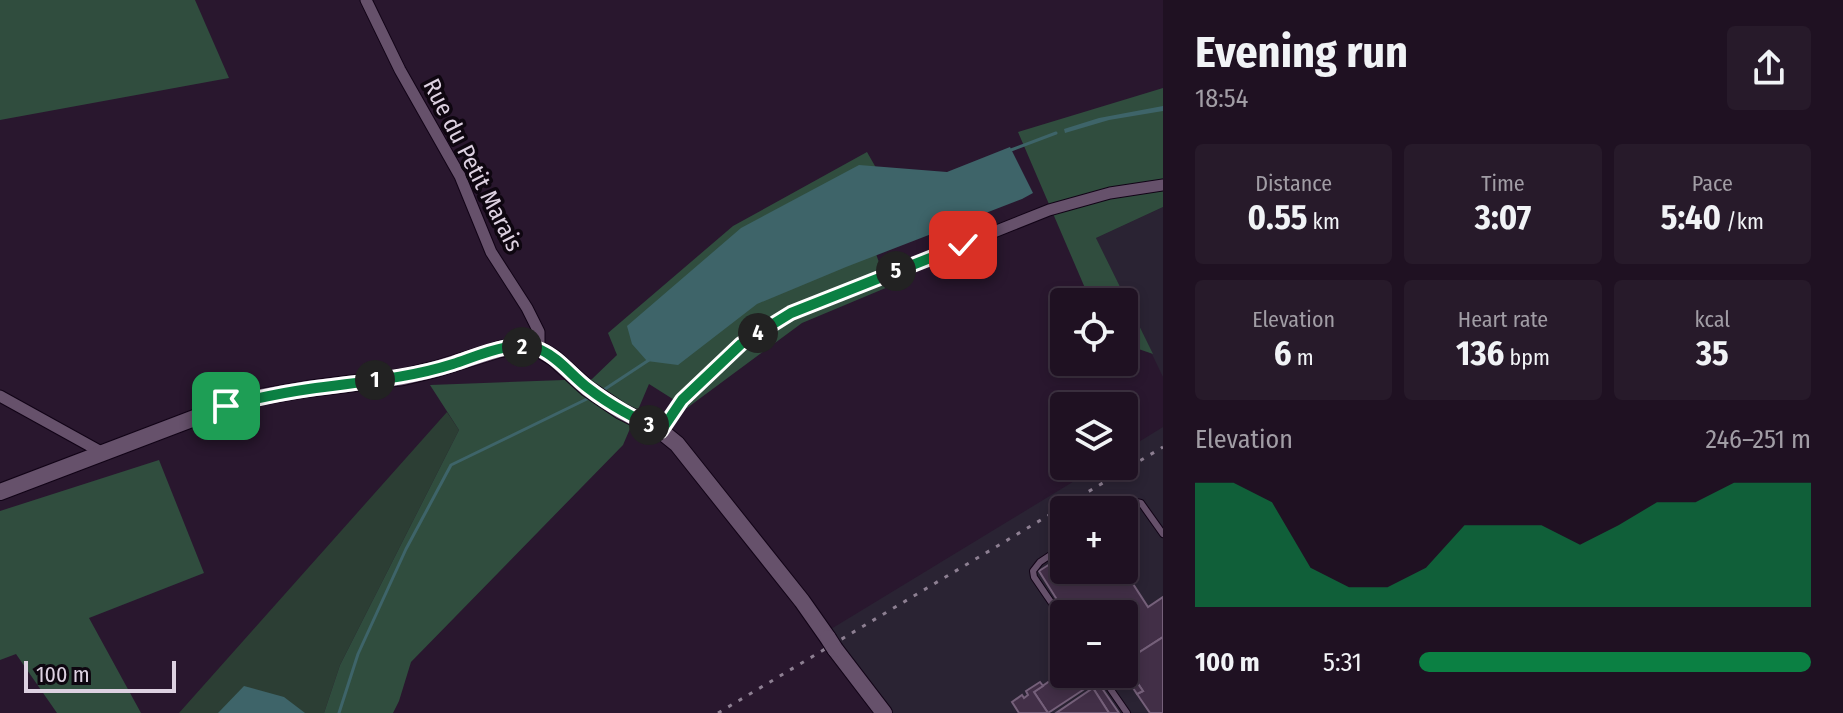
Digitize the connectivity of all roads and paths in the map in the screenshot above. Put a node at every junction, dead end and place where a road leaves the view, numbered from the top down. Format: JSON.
{"nodes":[{"id":1,"x":366,"y":0,"type":"edge"},
{"id":2,"x":1163,"y":185,"type":"edge"},
{"id":3,"x":539,"y":349,"type":"junction"},
{"id":4,"x":0,"y":396,"type":"edge"},
{"id":5,"x":661,"y":431,"type":"junction"},
{"id":6,"x":103,"y":453,"type":"junction"},
{"id":7,"x":0,"y":492,"type":"edge"},
{"id":8,"x":1138,"y":502,"type":"edge"},
{"id":9,"x":1163,"y":534,"type":"edge"},
{"id":10,"x":1050,"y":555,"type":"edge"},
{"id":11,"x":1050,"y":600,"type":"edge"},
{"id":12,"x":1110,"y":688,"type":"edge"},
{"id":13,"x":884,"y":713,"type":"edge"},
{"id":14,"x":1127,"y":713,"type":"edge"}],
"edges":[{"from":1,"to":3,"type":"street","name":"Rue du Petit Marais"},
{"from":2,"to":5,"type":"street"},
{"from":3,"to":5,"type":"street"},
{"from":3,"to":6,"type":"street"},
{"from":4,"to":6,"type":"street"},
{"from":5,"to":13,"type":"street"},
{"from":6,"to":7,"type":"street"},
{"from":8,"to":9,"type":"lane"},
{"from":10,"to":11,"type":"lane"},
{"from":12,"to":14,"type":"lane"}]}
